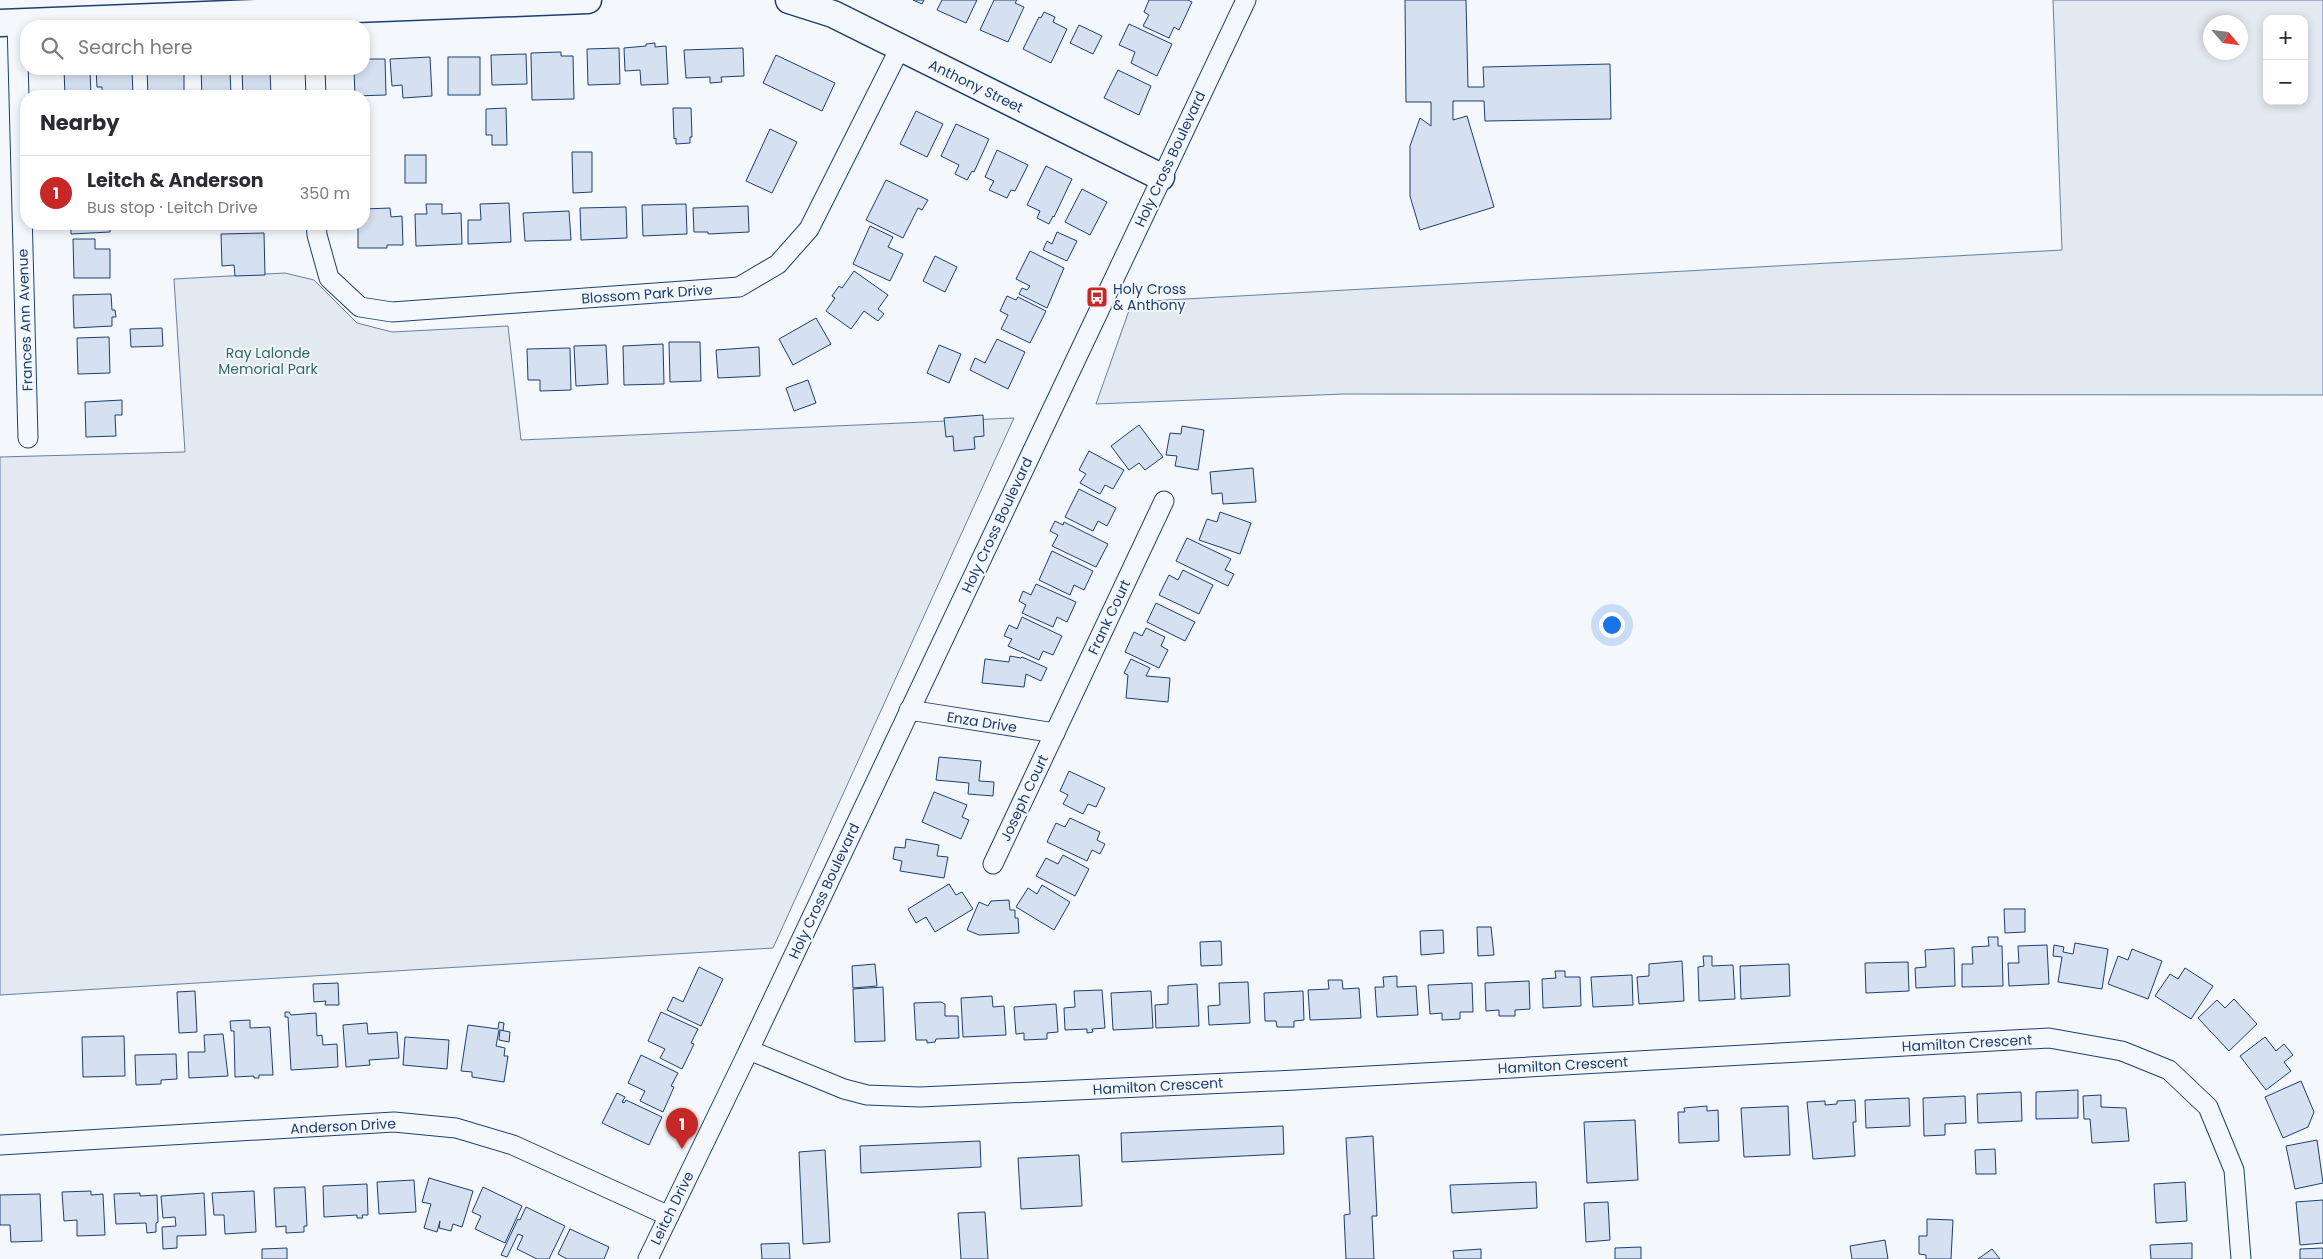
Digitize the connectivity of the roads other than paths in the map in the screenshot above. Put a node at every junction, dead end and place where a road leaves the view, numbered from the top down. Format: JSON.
{"nodes":[{"id":1,"x":588,"y":0,"type":"edge"},
{"id":2,"x":788,"y":0,"type":"edge"},
{"id":3,"x":1246,"y":0,"type":"edge"},
{"id":4,"x":315,"y":18,"type":"edge"},
{"id":5,"x":192,"y":20,"type":"edge"},
{"id":6,"x":8,"y":23,"type":"edge"},
{"id":7,"x":900,"y":48,"type":"junction"},
{"id":8,"x":315,"y":75,"type":"edge"},
{"id":9,"x":316,"y":90,"type":"edge"},
{"id":10,"x":1161,"y":177,"type":"junction"},
{"id":11,"x":316,"y":230,"type":"edge"},
{"id":12,"x":28,"y":438,"type":"dead end"},
{"id":13,"x":1164,"y":501,"type":"dead end"},
{"id":14,"x":909,"y":710,"type":"junction"},
{"id":15,"x":1055,"y":733,"type":"junction"},
{"id":16,"x":993,"y":864,"type":"dead end"},
{"id":17,"x":749,"y":1050,"type":"junction"},
{"id":18,"x":0,"y":1145,"type":"edge"},
{"id":19,"x":668,"y":1216,"type":"junction"},
{"id":20,"x":648,"y":1259,"type":"edge"},
{"id":21,"x":2241,"y":1259,"type":"edge"}],
"edges":[{"from":1,"to":4,"type":"street"},
{"from":2,"to":7,"type":"street","name":"Anthony Street"},
{"from":3,"to":10,"type":"street","name":"Holy Cross Boulevard"},
{"from":4,"to":5,"type":"street"},
{"from":6,"to":12,"type":"street","name":"Frances Ann Avenue"},
{"from":7,"to":10,"type":"street","name":"Anthony Street"},
{"from":7,"to":11,"type":"street","name":"Blossom Park Drive"},
{"from":8,"to":9,"type":"street"},
{"from":10,"to":14,"type":"street","name":"Holy Cross Boulevard"},
{"from":13,"to":15,"type":"street","name":"Frank Court"},
{"from":14,"to":15,"type":"street","name":"Enza Drive"},
{"from":14,"to":17,"type":"street","name":"Holy Cross Boulevard"},
{"from":15,"to":16,"type":"street","name":"Joseph Court"},
{"from":17,"to":19,"type":"street","name":"Leitch Drive"},
{"from":17,"to":21,"type":"street","name":"Hamilton Crescent"},
{"from":18,"to":19,"type":"street","name":"Anderson Drive"},
{"from":19,"to":20,"type":"street","name":"Leitch Drive"}]}
